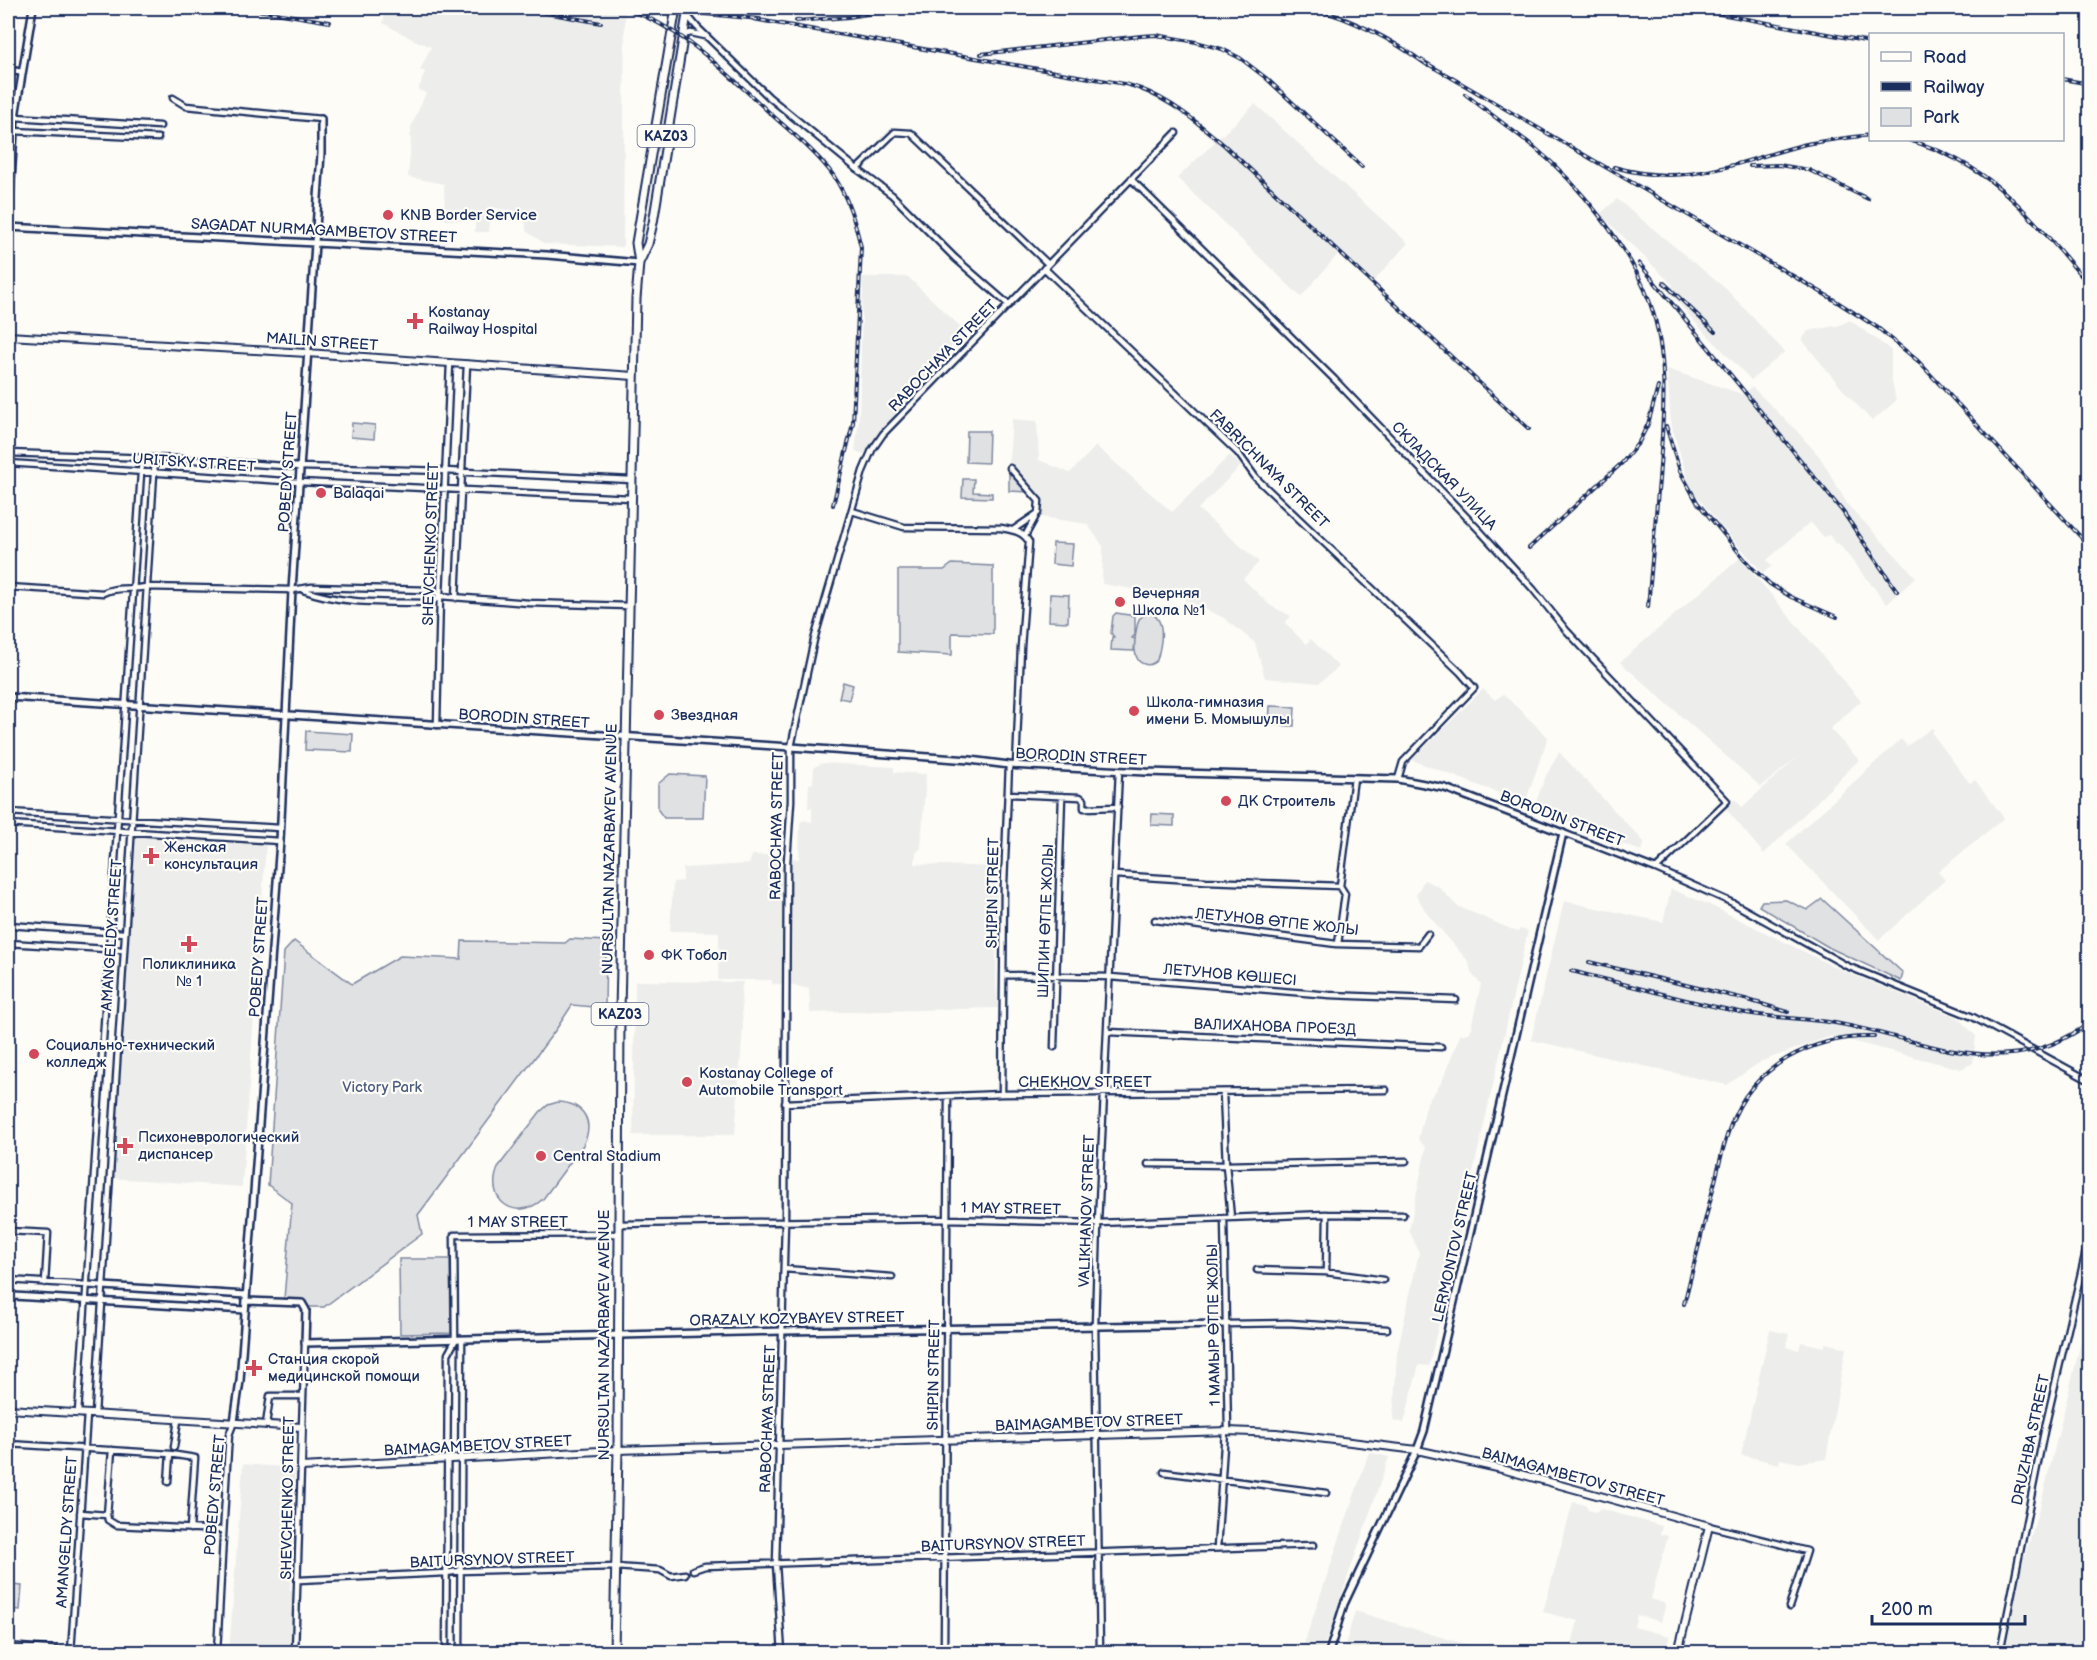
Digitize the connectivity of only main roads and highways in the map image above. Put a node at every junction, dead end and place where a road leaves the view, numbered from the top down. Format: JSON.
{"nodes":[{"id":1,"x":676,"y":8,"type":"edge"},
{"id":2,"x":687,"y":11,"type":"edge"},
{"id":3,"x":639,"y":263,"type":"junction"},
{"id":4,"x":8,"y":336,"type":"edge"},
{"id":5,"x":634,"y":376,"type":"junction"},
{"id":6,"x":8,"y":1409,"type":"edge"},
{"id":7,"x":618,"y":1450,"type":"junction"},
{"id":8,"x":301,"y":1467,"type":"joint"},
{"id":9,"x":614,"y":1653,"type":"edge"},
{"id":10,"x":1678,"y":1653,"type":"edge"}],
"edges":[{"from":1,"to":3,"type":"main road","name":"NURSULTAN NAZARBAYEV AVENUE","number":"KАZ03"},
{"from":2,"to":3,"type":"main road","name":"NURSULTAN NAZARBAYEV AVENUE","number":"KАZ03"},
{"from":3,"to":5,"type":"main road","name":"NURSULTAN NAZARBAYEV AVENUE","number":"KАZ03"},
{"from":4,"to":5,"type":"main road","name":"MAILIN STREET"},
{"from":5,"to":7,"type":"main road","name":"NURSULTAN NAZARBAYEV AVENUE","number":"KАZ03"},
{"from":6,"to":8,"type":"main road","name":"SHEVCHENKO STREET"},
{"from":7,"to":8,"type":"main road","name":"BAIMAGAMBETOV STREET"},
{"from":7,"to":9,"type":"main road","name":"NURSULTAN NAZARBAYEV AVENUE","number":"KАZ03"},
{"from":7,"to":10,"type":"main road","name":"BAIMAGAMBETOV STREET"}]}
